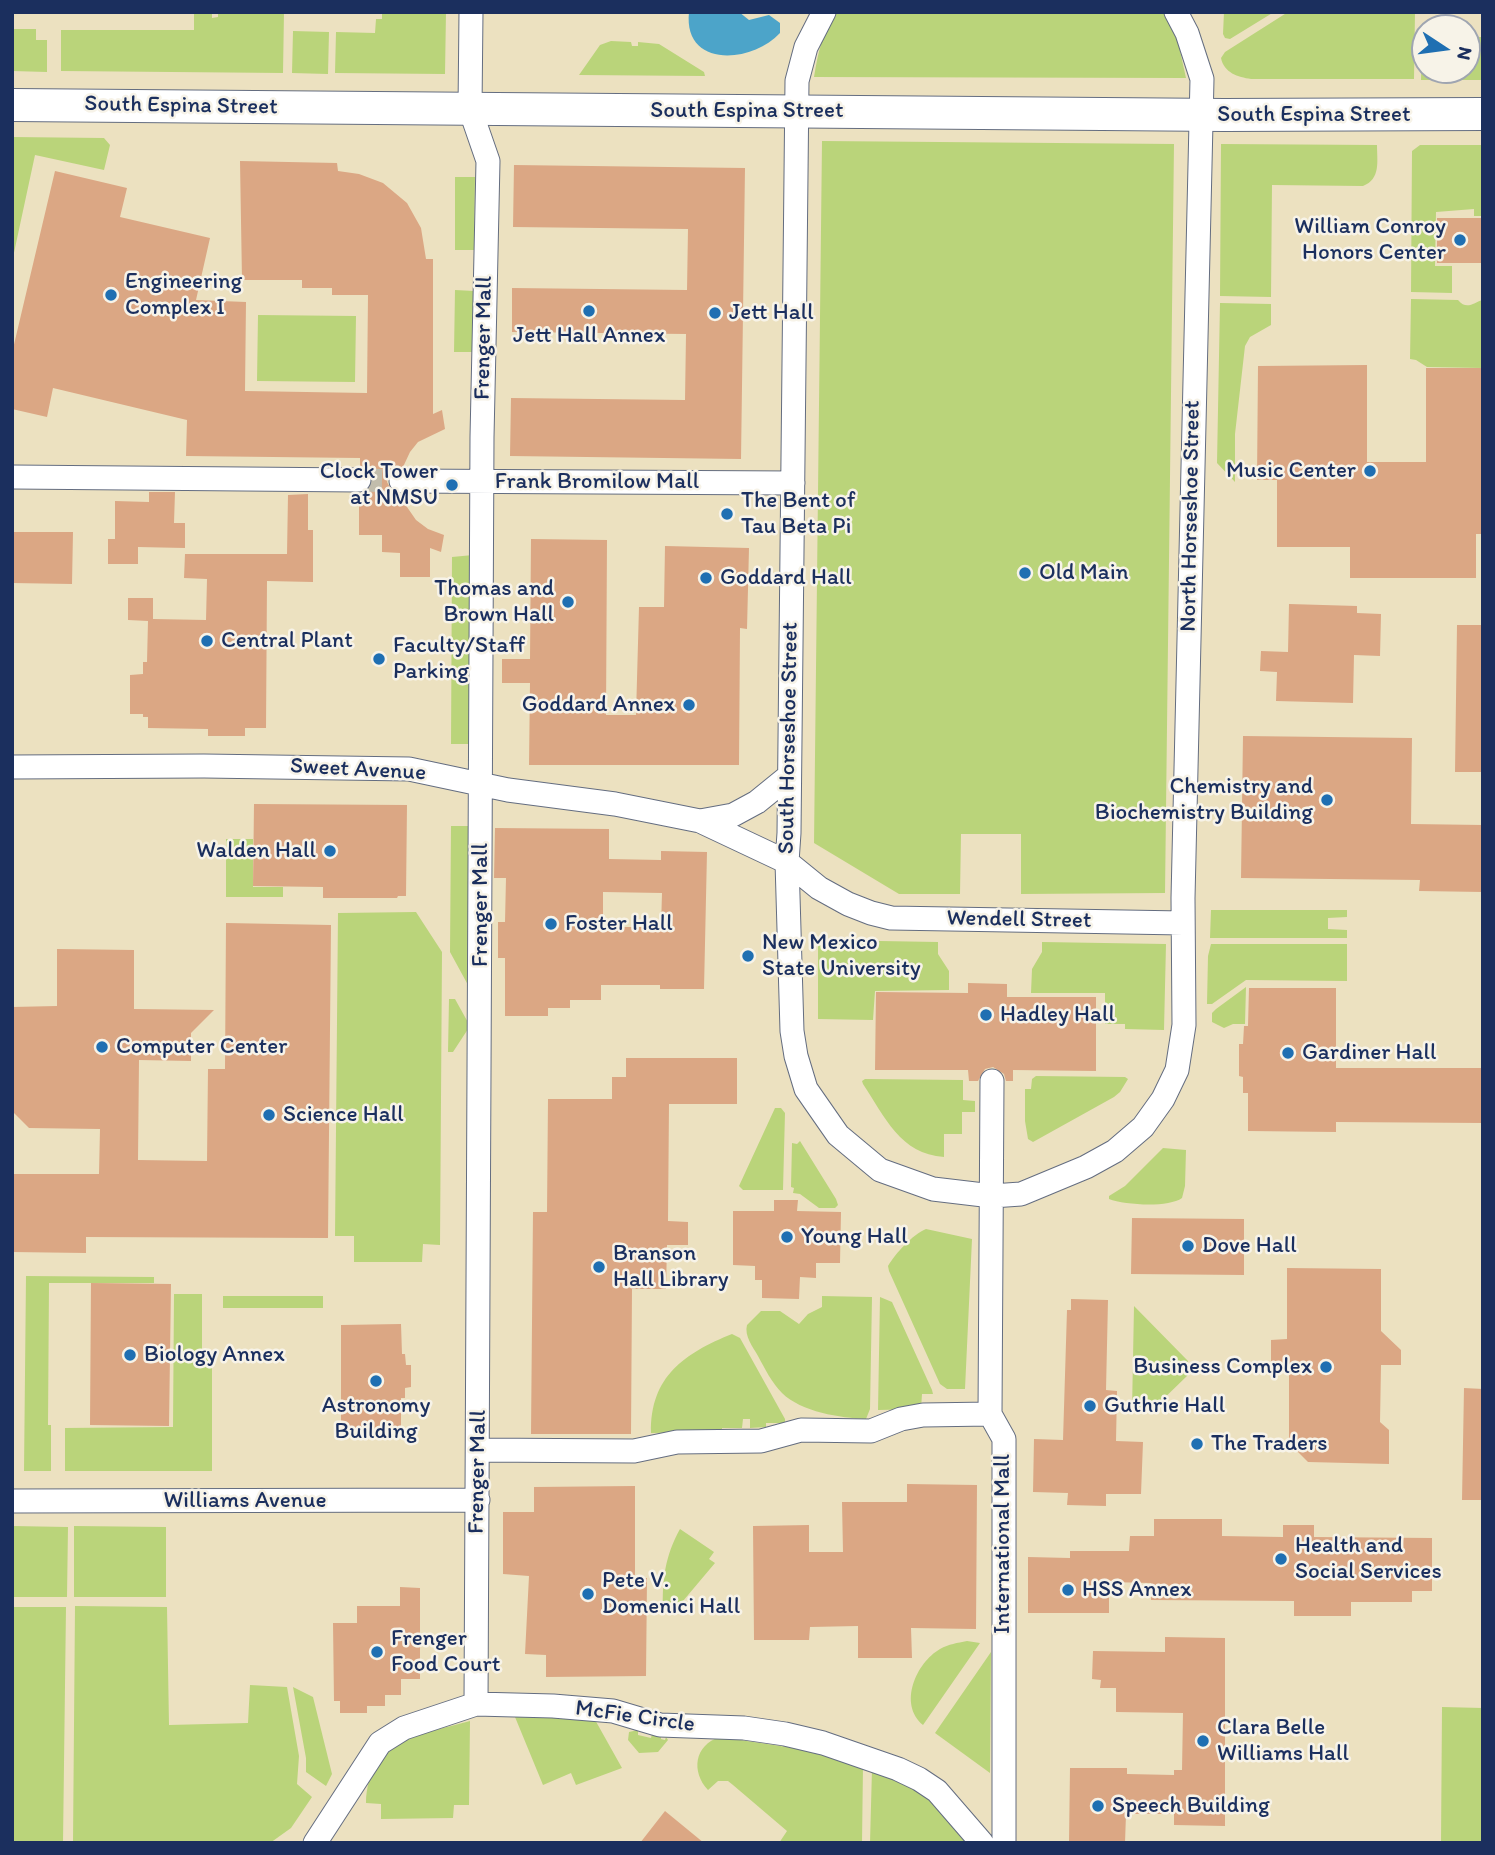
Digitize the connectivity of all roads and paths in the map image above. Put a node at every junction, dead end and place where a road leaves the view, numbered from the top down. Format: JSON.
{"nodes":[{"id":1,"x":471,"y":12,"type":"edge"},
{"id":2,"x":824,"y":12,"type":"edge"},
{"id":3,"x":1176,"y":12,"type":"edge"},
{"id":4,"x":12,"y":104,"type":"edge"},
{"id":5,"x":470,"y":109,"type":"junction"},
{"id":6,"x":797,"y":111,"type":"junction"},
{"id":7,"x":1483,"y":114,"type":"edge"},
{"id":8,"x":1200,"y":115,"type":"junction"},
{"id":9,"x":12,"y":477,"type":"edge"},
{"id":10,"x":359,"y":480,"type":"tunnel mouth"},
{"id":11,"x":401,"y":481,"type":"tunnel mouth"},
{"id":12,"x":483,"y":482,"type":"junction"},
{"id":13,"x":793,"y":483,"type":"junction"},
{"id":14,"x":12,"y":767,"type":"edge"},
{"id":15,"x":789,"y":776,"type":"junction"},
{"id":16,"x":482,"y":786,"type":"junction"},
{"id":17,"x":700,"y":821,"type":"junction"},
{"id":18,"x":787,"y":862,"type":"junction"},
{"id":19,"x":1183,"y":923,"type":"junction"},
{"id":20,"x":992,"y":1081,"type":"dead end"},
{"id":21,"x":992,"y":1196,"type":"junction"},
{"id":22,"x":990,"y":1414,"type":"junction"},
{"id":23,"x":479,"y":1450,"type":"junction"},
{"id":24,"x":478,"y":1500,"type":"junction"},
{"id":25,"x":12,"y":1501,"type":"edge"},
{"id":26,"x":476,"y":1704,"type":"junction"},
{"id":27,"x":315,"y":1843,"type":"edge"},
{"id":28,"x":982,"y":1843,"type":"edge"},
{"id":29,"x":1004,"y":1843,"type":"edge"}],
"edges":[{"from":1,"to":5,"type":"street","name":"Frenger Mall"},
{"from":2,"to":6,"type":"street","name":"South Horseshoe Street"},
{"from":3,"to":8,"type":"street","name":"North Horseshoe Street"},
{"from":4,"to":5,"type":"street","name":"South Espina Street"},
{"from":5,"to":6,"type":"street","name":"South Espina Street"},
{"from":5,"to":12,"type":"street","name":"Frenger Mall"},
{"from":6,"to":8,"type":"street","name":"South Espina Street"},
{"from":6,"to":13,"type":"street","name":"South Horseshoe Street"},
{"from":7,"to":8,"type":"street","name":"South Espina Street"},
{"from":8,"to":19,"type":"street","name":"North Horseshoe Street"},
{"from":9,"to":10,"type":"street"},
{"from":11,"to":12,"type":"street","name":"Frank Bromilow Mall"},
{"from":12,"to":13,"type":"street","name":"Frank Bromilow Mall"},
{"from":12,"to":16,"type":"street","name":"Frenger Mall"},
{"from":13,"to":15,"type":"street","name":"South Horseshoe Street"},
{"from":14,"to":16,"type":"street","name":"Sweet Avenue"},
{"from":15,"to":17,"type":"street","name":"Sweet Avenue"},
{"from":15,"to":18,"type":"street","name":"South Horseshoe Street"},
{"from":16,"to":17,"type":"street","name":"Sweet Avenue"},
{"from":16,"to":23,"type":"street","name":"Frenger Mall"},
{"from":17,"to":18,"type":"street","name":"Sweet Avenue"},
{"from":18,"to":19,"type":"street","name":"Wendell Street"},
{"from":18,"to":21,"type":"street","name":"South Horseshoe Street"},
{"from":19,"to":21,"type":"street","name":"North Horseshoe Street"},
{"from":20,"to":21,"type":"street","name":"International Mall"},
{"from":21,"to":22,"type":"street","name":"International Mall"},
{"from":22,"to":23,"type":"street"},
{"from":22,"to":29,"type":"street","name":"International Mall"},
{"from":23,"to":24,"type":"street","name":"Frenger Mall"},
{"from":24,"to":25,"type":"street","name":"Williams Avenue"},
{"from":24,"to":26,"type":"street","name":"Frenger Mall"},
{"from":26,"to":27,"type":"street","name":"McFie Circle"},
{"from":26,"to":28,"type":"street","name":"McFie Circle"}]}
